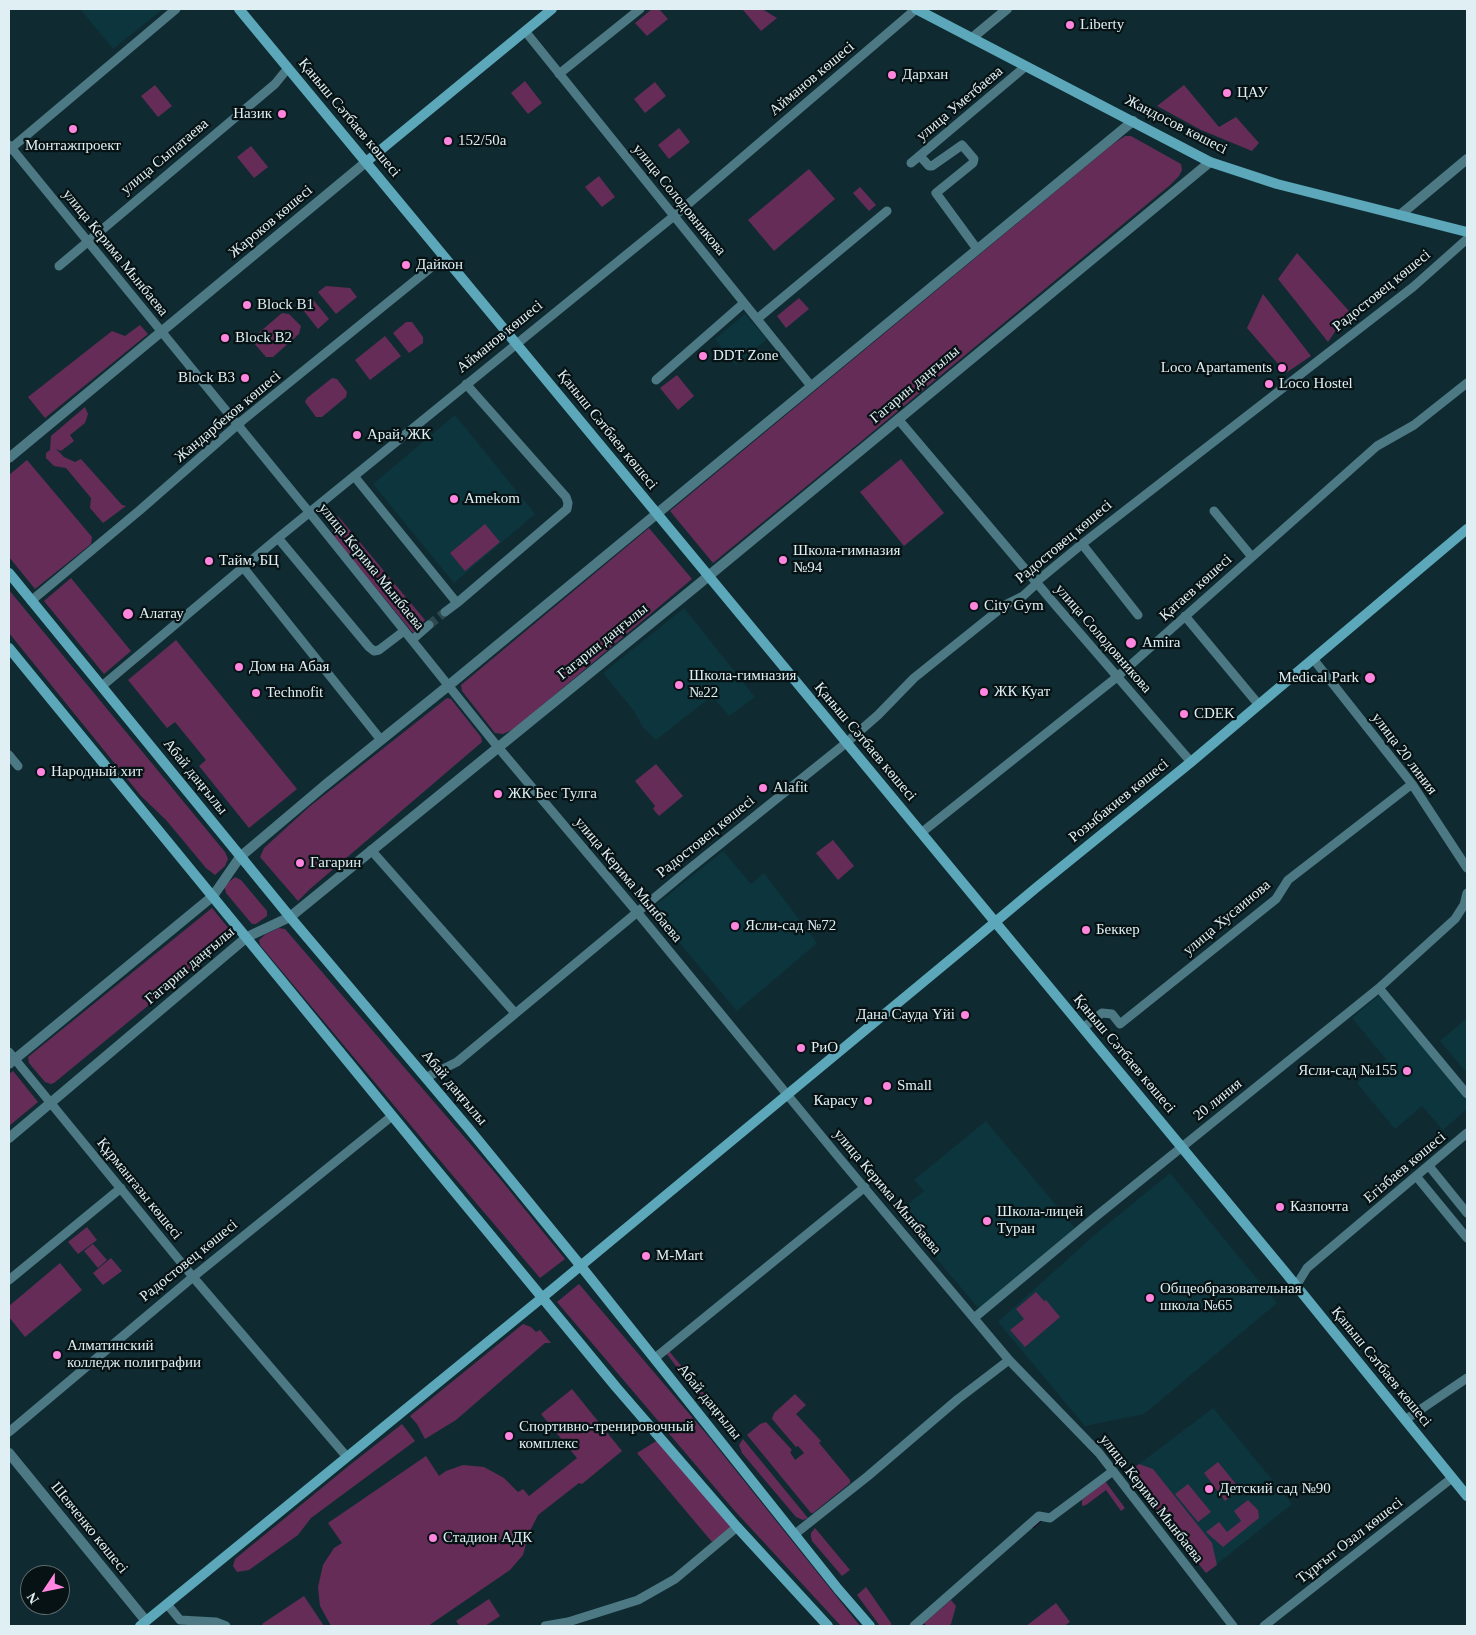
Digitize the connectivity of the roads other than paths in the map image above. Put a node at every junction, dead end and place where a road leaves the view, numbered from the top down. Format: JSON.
{"nodes":[{"id":1,"x":176,"y":9,"type":"edge"},
{"id":2,"x":239,"y":9,"type":"edge"},
{"id":3,"x":552,"y":9,"type":"edge"},
{"id":4,"x":640,"y":9,"type":"edge"},
{"id":5,"x":916,"y":9,"type":"edge"},
{"id":6,"x":1007,"y":9,"type":"edge"},
{"id":7,"x":525,"y":31,"type":"junction"},
{"id":8,"x":972,"y":38,"type":"junction"},
{"id":9,"x":1026,"y":66,"type":"junction"},
{"id":10,"x":288,"y":68,"type":"junction"},
{"id":11,"x":560,"y":74,"type":"junction"},
{"id":12,"x":1132,"y":121,"type":"junction"},
{"id":13,"x":10,"y":148,"type":"edge"},
{"id":14,"x":920,"y":156,"type":"junction"},
{"id":15,"x":1467,"y":159,"type":"edge"},
{"id":16,"x":366,"y":162,"type":"junction"},
{"id":17,"x":1210,"y":162,"type":"junction"},
{"id":18,"x":911,"y":163,"type":"dead end"},
{"id":19,"x":887,"y":211,"type":"dead end"},
{"id":20,"x":1400,"y":215,"type":"junction"},
{"id":21,"x":674,"y":216,"type":"junction"},
{"id":22,"x":1467,"y":232,"type":"edge"},
{"id":23,"x":1467,"y":239,"type":"edge"},
{"id":24,"x":88,"y":240,"type":"junction"},
{"id":25,"x":977,"y":249,"type":"junction"},
{"id":26,"x":444,"y":257,"type":"junction"},
{"id":27,"x":59,"y":266,"type":"dead end"},
{"id":28,"x":744,"y":303,"type":"junction"},
{"id":29,"x":757,"y":319,"type":"junction"},
{"id":30,"x":162,"y":332,"type":"junction"},
{"id":31,"x":516,"y":343,"type":"junction"},
{"id":32,"x":656,"y":380,"type":"dead end"},
{"id":33,"x":466,"y":384,"type":"junction"},
{"id":34,"x":1467,"y":384,"type":"edge"},
{"id":35,"x":811,"y":386,"type":"junction"},
{"id":36,"x":898,"y":419,"type":"junction"},
{"id":37,"x":238,"y":424,"type":"junction"},
{"id":38,"x":9,"y":458,"type":"edge"},
{"id":39,"x":354,"y":476,"type":"junction"},
{"id":40,"x":1214,"y":511,"type":"dead end"},
{"id":41,"x":309,"y":512,"type":"junction"},
{"id":42,"x":656,"y":514,"type":"junction"},
{"id":43,"x":1467,"y":529,"type":"edge"},
{"id":44,"x":278,"y":538,"type":"junction"},
{"id":45,"x":1082,"y":544,"type":"junction"},
{"id":46,"x":1252,"y":557,"type":"junction"},
{"id":47,"x":243,"y":566,"type":"junction"},
{"id":48,"x":9,"y":573,"type":"edge"},
{"id":49,"x":708,"y":576,"type":"junction"},
{"id":50,"x":1036,"y":582,"type":"junction"},
{"id":51,"x":32,"y":601,"type":"junction"},
{"id":52,"x":457,"y":603,"type":"junction"},
{"id":53,"x":445,"y":612,"type":"tunnel mouth"},
{"id":54,"x":1138,"y":615,"type":"dead end"},
{"id":55,"x":1185,"y":616,"type":"junction"},
{"id":56,"x":429,"y":625,"type":"tunnel mouth"},
{"id":57,"x":404,"y":631,"type":"junction"},
{"id":58,"x":412,"y":640,"type":"junction"},
{"id":59,"x":9,"y":648,"type":"edge"},
{"id":60,"x":1314,"y":660,"type":"junction"},
{"id":61,"x":1117,"y":677,"type":"junction"},
{"id":62,"x":102,"y":686,"type":"junction"},
{"id":63,"x":448,"y":686,"type":"junction"},
{"id":64,"x":1259,"y":705,"type":"junction"},
{"id":65,"x":381,"y":740,"type":"junction"},
{"id":66,"x":846,"y":743,"type":"junction"},
{"id":67,"x":498,"y":746,"type":"junction"},
{"id":68,"x":9,"y":755,"type":"edge"},
{"id":69,"x":1191,"y":762,"type":"junction"},
{"id":70,"x":18,"y":766,"type":"dead end"},
{"id":71,"x":1412,"y":784,"type":"junction"},
{"id":72,"x":921,"y":833,"type":"junction"},
{"id":73,"x":371,"y":850,"type":"junction"},
{"id":74,"x":240,"y":857,"type":"junction"},
{"id":75,"x":1467,"y":868,"type":"edge"},
{"id":76,"x":1467,"y":893,"type":"edge"},
{"id":77,"x":213,"y":896,"type":"junction"},
{"id":78,"x":637,"y":912,"type":"junction"},
{"id":79,"x":290,"y":916,"type":"junction"},
{"id":80,"x":995,"y":922,"type":"junction"},
{"id":81,"x":247,"y":937,"type":"junction"},
{"id":82,"x":1379,"y":988,"type":"junction"},
{"id":83,"x":515,"y":1013,"type":"junction"},
{"id":84,"x":1083,"y":1028,"type":"junction"},
{"id":85,"x":11,"y":1058,"type":"edge"},
{"id":86,"x":427,"y":1077,"type":"junction"},
{"id":87,"x":788,"y":1094,"type":"junction"},
{"id":88,"x":1467,"y":1094,"type":"edge"},
{"id":89,"x":51,"y":1103,"type":"junction"},
{"id":90,"x":392,"y":1116,"type":"junction"},
{"id":91,"x":1467,"y":1134,"type":"edge"},
{"id":92,"x":9,"y":1138,"type":"edge"},
{"id":93,"x":1181,"y":1147,"type":"junction"},
{"id":94,"x":1429,"y":1166,"type":"junction"},
{"id":95,"x":1416,"y":1176,"type":"junction"},
{"id":96,"x":120,"y":1188,"type":"junction"},
{"id":97,"x":865,"y":1188,"type":"junction"},
{"id":98,"x":1467,"y":1214,"type":"edge"},
{"id":99,"x":1467,"y":1238,"type":"edge"},
{"id":100,"x":580,"y":1265,"type":"junction"},
{"id":101,"x":193,"y":1276,"type":"junction"},
{"id":102,"x":9,"y":1280,"type":"edge"},
{"id":103,"x":1296,"y":1286,"type":"junction"},
{"id":104,"x":543,"y":1297,"type":"junction"},
{"id":105,"x":974,"y":1318,"type":"junction"},
{"id":106,"x":655,"y":1358,"type":"junction"},
{"id":107,"x":1009,"y":1360,"type":"junction"},
{"id":108,"x":1467,"y":1378,"type":"edge"},
{"id":109,"x":1405,"y":1420,"type":"junction"},
{"id":110,"x":9,"y":1432,"type":"edge"},
{"id":111,"x":9,"y":1453,"type":"edge"},
{"id":112,"x":347,"y":1457,"type":"junction"},
{"id":113,"x":1113,"y":1471,"type":"junction"},
{"id":114,"x":1452,"y":1478,"type":"junction"},
{"id":115,"x":1467,"y":1496,"type":"edge"},
{"id":116,"x":737,"y":1527,"type":"junction"},
{"id":117,"x":795,"y":1534,"type":"junction"},
{"id":118,"x":167,"y":1604,"type":"junction"},
{"id":119,"x":143,"y":1624,"type":"edge"},
{"id":120,"x":226,"y":1626,"type":"edge"},
{"id":121,"x":545,"y":1626,"type":"edge"},
{"id":122,"x":828,"y":1626,"type":"edge"},
{"id":123,"x":870,"y":1626,"type":"edge"},
{"id":124,"x":914,"y":1626,"type":"edge"},
{"id":125,"x":1234,"y":1626,"type":"edge"},
{"id":126,"x":1264,"y":1626,"type":"edge"}],
"edges":[{"from":1,"to":13,"type":"street"},
{"from":2,"to":10,"type":"main road","name":"Қаныш Сәтбаев көшесі"},
{"from":3,"to":7,"type":"main road","name":"Жароков көшесі"},
{"from":4,"to":11,"type":"street"},
{"from":5,"to":8,"type":"main road","name":"Жандосов көшесі"},
{"from":5,"to":21,"type":"street","name":"Айманов көшесі"},
{"from":6,"to":8,"type":"street"},
{"from":7,"to":11,"type":"street","name":"улица Солодовникова"},
{"from":7,"to":16,"type":"main road","name":"Жароков көшесі"},
{"from":8,"to":9,"type":"main road","name":"Жандосов көшесі"},
{"from":9,"to":12,"type":"main road","name":"Жандосов көшесі"},
{"from":9,"to":14,"type":"street","name":"улица Уметбаева"},
{"from":10,"to":16,"type":"main road","name":"Қаныш Сәтбаев көшесі"},
{"from":10,"to":24,"type":"street","name":"улица Сыпатаева"},
{"from":11,"to":21,"type":"street","name":"улица Солодовникова"},
{"from":12,"to":17,"type":"main road","name":"Жандосов көшесі"},
{"from":12,"to":25,"type":"street"},
{"from":13,"to":24,"type":"street","name":"улица Керима Мынбаева"},
{"from":14,"to":18,"type":"street","name":"улица Уметбаева"},
{"from":14,"to":25,"type":"street"},
{"from":15,"to":20,"type":"street"},
{"from":16,"to":26,"type":"main road","name":"Қаныш Сәтбаев көшесі"},
{"from":16,"to":30,"type":"street","name":"Жароков көшесі"},
{"from":17,"to":20,"type":"main road","name":"Жандосов көшесі"},
{"from":17,"to":36,"type":"street","name":"Гагарин даңғылы"},
{"from":19,"to":29,"type":"street"},
{"from":20,"to":22,"type":"main road","name":"Жандосов көшесі"},
{"from":21,"to":28,"type":"street","name":"улица Солодовникова"},
{"from":21,"to":31,"type":"street","name":"Айманов көшесі"},
{"from":23,"to":45,"type":"street","name":"Радостовец көшесі"},
{"from":24,"to":27,"type":"street","name":"улица Сыпатаева"},
{"from":24,"to":30,"type":"street","name":"улица Керима Мынбаева"},
{"from":25,"to":35,"type":"street"},
{"from":26,"to":31,"type":"main road","name":"Қаныш Сәтбаев көшесі"},
{"from":26,"to":37,"type":"street","name":"Жандарбеков көшесі"},
{"from":28,"to":29,"type":"street","name":"улица Солодовникова"},
{"from":28,"to":32,"type":"street"},
{"from":29,"to":35,"type":"street","name":"улица Солодовникова"},
{"from":30,"to":37,"type":"street","name":"улица Керима Мынбаева"},
{"from":30,"to":38,"type":"street","name":"Жароков көшесі"},
{"from":31,"to":33,"type":"street","name":"Айманов көшесі"},
{"from":31,"to":42,"type":"main road","name":"Қаныш Сәтбаев көшесі"},
{"from":33,"to":39,"type":"street","name":"Айманов көшесі"},
{"from":33,"to":52,"type":"street"},
{"from":34,"to":46,"type":"street","name":"Қатаев көшесі"},
{"from":35,"to":42,"type":"street"},
{"from":36,"to":49,"type":"street","name":"Гагарин даңғылы"},
{"from":36,"to":50,"type":"street","name":"улица Солодовникова"},
{"from":37,"to":41,"type":"street","name":"улица Керима Мынбаева"},
{"from":37,"to":51,"type":"street","name":"Жандарбеков көшесі"},
{"from":39,"to":41,"type":"street","name":"Айманов көшесі"},
{"from":39,"to":52,"type":"street"},
{"from":40,"to":46,"type":"street"},
{"from":41,"to":44,"type":"street","name":"Айманов көшесі"},
{"from":41,"to":57,"type":"street","name":"улица Керима Мынбаева"},
{"from":42,"to":49,"type":"main road","name":"Қаныш Сәтбаев көшесі"},
{"from":42,"to":63,"type":"street"},
{"from":43,"to":60,"type":"main road","name":"Розыбакиев көшесі"},
{"from":44,"to":47,"type":"street","name":"Айманов көшесі"},
{"from":44,"to":57,"type":"street"},
{"from":45,"to":50,"type":"street","name":"Радостовец көшесі"},
{"from":45,"to":54,"type":"street"},
{"from":46,"to":55,"type":"street","name":"Қатаев көшесі"},
{"from":47,"to":62,"type":"street","name":"Айманов көшесі"},
{"from":47,"to":65,"type":"street"},
{"from":48,"to":51,"type":"main road","name":"Абай даңғылы"},
{"from":49,"to":66,"type":"main road","name":"Қаныш Сәтбаев көшесі"},
{"from":49,"to":67,"type":"street","name":"Гагарин даңғылы"},
{"from":50,"to":61,"type":"street","name":"улица Солодовникова"},
{"from":50,"to":66,"type":"street","name":"Радостовец көшесі"},
{"from":51,"to":62,"type":"main road","name":"Абай даңғылы"},
{"from":52,"to":53,"type":"street"},
{"from":55,"to":61,"type":"street","name":"Қатаев көшесі"},
{"from":55,"to":64,"type":"street"},
{"from":56,"to":58,"type":"street"},
{"from":57,"to":58,"type":"street","name":"улица Керима Мынбаева"},
{"from":58,"to":63,"type":"street","name":"улица Керима Мынбаева"},
{"from":59,"to":77,"type":"main road"},
{"from":60,"to":64,"type":"main road","name":"Розыбакиев көшесі"},
{"from":60,"to":71,"type":"street","name":"улица 20 линия"},
{"from":61,"to":69,"type":"street","name":"улица Солодовникова"},
{"from":61,"to":72,"type":"street","name":"Қатаев көшесі"},
{"from":62,"to":74,"type":"main road","name":"Абай даңғылы"},
{"from":63,"to":65,"type":"street"},
{"from":63,"to":67,"type":"street","name":"улица Керима Мынбаева"},
{"from":64,"to":69,"type":"main road","name":"Розыбакиев көшесі"},
{"from":65,"to":74,"type":"street"},
{"from":66,"to":72,"type":"main road","name":"Қаныш Сәтбаев көшесі"},
{"from":66,"to":78,"type":"street","name":"Радостовец көшесі"},
{"from":67,"to":73,"type":"street","name":"Гагарин даңғылы"},
{"from":67,"to":78,"type":"street","name":"улица Керима Мынбаева"},
{"from":68,"to":70,"type":"street"},
{"from":69,"to":80,"type":"main road","name":"Розыбакиев көшесі"},
{"from":71,"to":75,"type":"street","name":"улица 20 линия"},
{"from":71,"to":84,"type":"street","name":"улица Хусаинова"},
{"from":72,"to":80,"type":"main road","name":"Қаныш Сәтбаев көшесі"},
{"from":73,"to":79,"type":"street","name":"Гагарин даңғылы"},
{"from":73,"to":83,"type":"street"},
{"from":74,"to":77,"type":"street"},
{"from":74,"to":79,"type":"main road","name":"Абай даңғылы"},
{"from":76,"to":82,"type":"street","name":"20 линия"},
{"from":77,"to":81,"type":"main road"},
{"from":77,"to":85,"type":"street"},
{"from":78,"to":83,"type":"street","name":"Радостовец көшесі"},
{"from":78,"to":87,"type":"street","name":"улица Керима Мынбаева"},
{"from":79,"to":81,"type":"street","name":"Гагарин даңғылы"},
{"from":79,"to":86,"type":"main road","name":"Абай даңғылы"},
{"from":80,"to":84,"type":"main road","name":"Қаныш Сәтбаев көшесі"},
{"from":80,"to":87,"type":"main road","name":"Розыбакиев көшесі"},
{"from":81,"to":89,"type":"street","name":"Гагарин даңғылы"},
{"from":81,"to":90,"type":"main road"},
{"from":82,"to":88,"type":"street"},
{"from":82,"to":93,"type":"street","name":"20 линия"},
{"from":83,"to":86,"type":"street","name":"Радостовец көшесі"},
{"from":84,"to":93,"type":"main road","name":"Қаныш Сәтбаев көшесі"},
{"from":85,"to":89,"type":"street","name":"Құрманғазы көшесі"},
{"from":86,"to":100,"type":"main road","name":"Абай даңғылы"},
{"from":87,"to":97,"type":"street","name":"улица Керима Мынбаева"},
{"from":87,"to":100,"type":"main road","name":"Розыбакиев көшесі"},
{"from":89,"to":92,"type":"street","name":"Гагарин даңғылы"},
{"from":89,"to":96,"type":"street","name":"Құрманғазы көшесі"},
{"from":90,"to":101,"type":"street","name":"Радостовец көшесі"},
{"from":90,"to":104,"type":"main road"},
{"from":91,"to":94,"type":"street","name":"Егізбаев көшесі"},
{"from":93,"to":103,"type":"main road","name":"Қаныш Сәтбаев көшесі"},
{"from":93,"to":105,"type":"street","name":"20 линия"},
{"from":94,"to":95,"type":"street","name":"Егізбаев көшесі"},
{"from":94,"to":98,"type":"street"},
{"from":95,"to":99,"type":"street"},
{"from":95,"to":103,"type":"street","name":"Егізбаев көшесі"},
{"from":96,"to":101,"type":"street","name":"Құрманғазы көшесі"},
{"from":96,"to":102,"type":"street"},
{"from":97,"to":105,"type":"street","name":"улица Керима Мынбаева"},
{"from":97,"to":106,"type":"street"},
{"from":100,"to":104,"type":"main road"},
{"from":100,"to":106,"type":"main road","name":"Абай даңғылы"},
{"from":101,"to":110,"type":"street","name":"Радостовец көшесі"},
{"from":101,"to":112,"type":"street","name":"Құрманғазы көшесі"},
{"from":103,"to":109,"type":"main road","name":"Қаныш Сәтбаев көшесі"},
{"from":104,"to":112,"type":"main road"},
{"from":104,"to":116,"type":"main road"},
{"from":105,"to":107,"type":"street","name":"улица Керима Мынбаева"},
{"from":106,"to":117,"type":"main road","name":"Абай даңғылы"},
{"from":107,"to":113,"type":"street","name":"улица Керима Мынбаева"},
{"from":107,"to":117,"type":"street"},
{"from":108,"to":109,"type":"street"},
{"from":109,"to":114,"type":"main road","name":"Қаныш Сәтбаев көшесі"},
{"from":111,"to":119,"type":"street","name":"Шевченко көшесі"},
{"from":112,"to":118,"type":"main road"},
{"from":113,"to":124,"type":"street"},
{"from":113,"to":125,"type":"street","name":"улица Керима Мынбаева"},
{"from":114,"to":115,"type":"main road","name":"Қаныш Сәтбаев көшесі"},
{"from":114,"to":126,"type":"street","name":"Тұрғыт Озал көшесі"},
{"from":116,"to":121,"type":"street"},
{"from":116,"to":122,"type":"main road"},
{"from":117,"to":123,"type":"main road","name":"Абай даңғылы"},
{"from":118,"to":119,"type":"main road"},
{"from":118,"to":120,"type":"street"}]}
